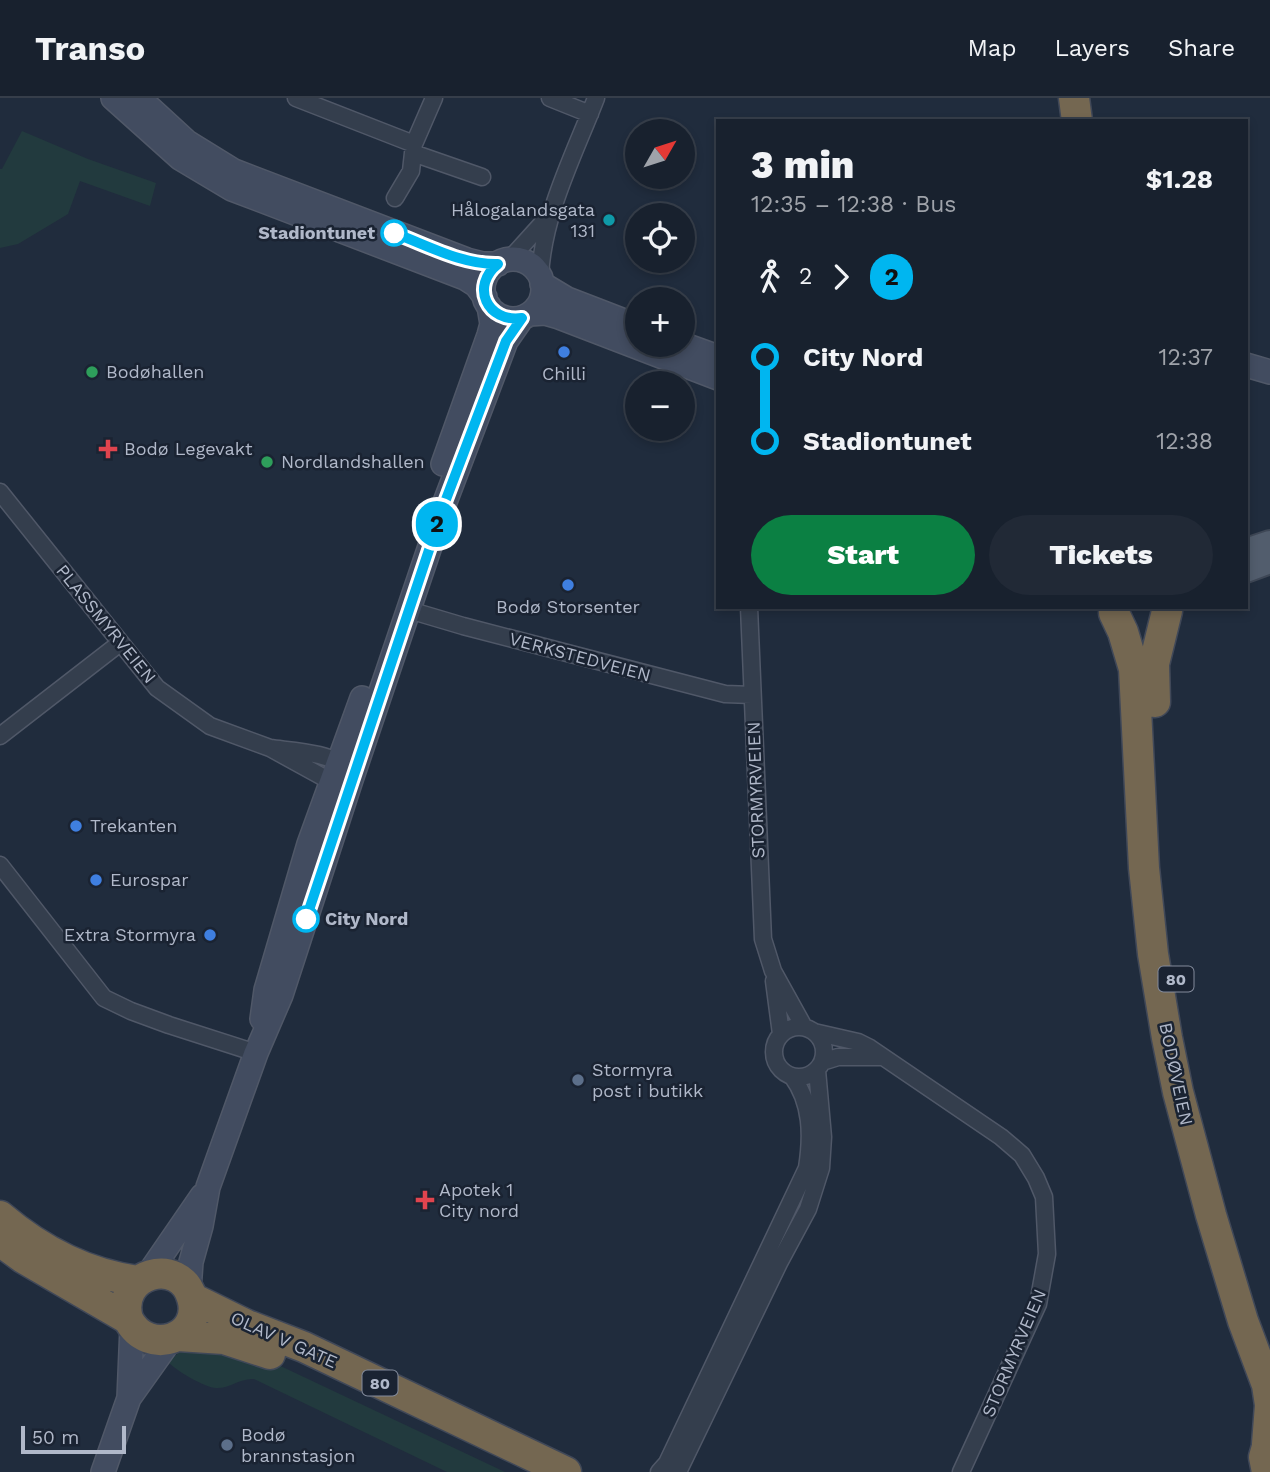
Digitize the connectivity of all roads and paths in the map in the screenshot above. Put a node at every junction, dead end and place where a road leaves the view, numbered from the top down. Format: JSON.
{"nodes":[{"id":1,"x":113,"y":98,"type":"edge"},
{"id":2,"x":139,"y":98,"type":"edge"},
{"id":3,"x":296,"y":98,"type":"edge"},
{"id":4,"x":434,"y":98,"type":"edge"},
{"id":5,"x":550,"y":98,"type":"edge"},
{"id":6,"x":596,"y":98,"type":"edge"},
{"id":7,"x":1074,"y":98,"type":"edge"},
{"id":8,"x":1093,"y":98,"type":"edge"},
{"id":9,"x":590,"y":114,"type":"junction"},
{"id":10,"x":1077,"y":119,"type":"edge"},
{"id":11,"x":1096,"y":119,"type":"edge"},
{"id":12,"x":414,"y":148,"type":"junction"},
{"id":13,"x":482,"y":177,"type":"dead end"},
{"id":14,"x":395,"y":198,"type":"dead end"},
{"id":15,"x":551,"y":212,"type":"junction"},
{"id":16,"x":503,"y":262,"type":"junction"},
{"id":17,"x":541,"y":280,"type":"junction"},
{"id":18,"x":487,"y":302,"type":"junction"},
{"id":19,"x":526,"y":316,"type":"junction"},
{"id":20,"x":625,"y":321,"type":"edge"},
{"id":21,"x":695,"y":349,"type":"edge"},
{"id":22,"x":716,"y":357,"type":"edge"},
{"id":23,"x":1248,"y":366,"type":"edge"},
{"id":24,"x":1270,"y":372,"type":"edge"},
{"id":25,"x":716,"y":377,"type":"edge"},
{"id":26,"x":0,"y":492,"type":"edge"},
{"id":27,"x":1270,"y":543,"type":"edge"},
{"id":28,"x":1248,"y":550,"type":"edge"},
{"id":29,"x":1270,"y":561,"type":"edge"},
{"id":30,"x":1248,"y":569,"type":"edge"},
{"id":31,"x":750,"y":609,"type":"edge"},
{"id":32,"x":1169,"y":609,"type":"edge"},
{"id":33,"x":409,"y":610,"type":"junction"},
{"id":34,"x":1111,"y":610,"type":"edge"},
{"id":35,"x":120,"y":643,"type":"junction"},
{"id":36,"x":752,"y":695,"type":"junction"},
{"id":37,"x":0,"y":736,"type":"edge"},
{"id":38,"x":340,"y":774,"type":"junction"},
{"id":39,"x":0,"y":865,"type":"edge"},
{"id":40,"x":773,"y":971,"type":"junction"},
{"id":41,"x":809,"y":1030,"type":"junction"},
{"id":42,"x":781,"y":1034,"type":"junction"},
{"id":43,"x":256,"y":1053,"type":"junction"},
{"id":44,"x":881,"y":1057,"type":"junction"},
{"id":45,"x":819,"y":1066,"type":"junction"},
{"id":46,"x":792,"y":1076,"type":"junction"},
{"id":47,"x":208,"y":1187,"type":"junction"},
{"id":48,"x":0,"y":1216,"type":"edge"},
{"id":49,"x":0,"y":1241,"type":"edge"},
{"id":50,"x":143,"y":1278,"type":"junction"},
{"id":51,"x":190,"y":1294,"type":"junction"},
{"id":52,"x":130,"y":1323,"type":"junction"},
{"id":53,"x":1270,"y":1336,"type":"edge"},
{"id":54,"x":175,"y":1337,"type":"junction"},
{"id":55,"x":129,"y":1398,"type":"junction"},
{"id":56,"x":1263,"y":1456,"type":"edge"},
{"id":57,"x":103,"y":1472,"type":"edge"},
{"id":58,"x":526,"y":1472,"type":"edge"},
{"id":59,"x":566,"y":1472,"type":"edge"},
{"id":60,"x":659,"y":1472,"type":"edge"},
{"id":61,"x":678,"y":1472,"type":"edge"},
{"id":62,"x":961,"y":1472,"type":"edge"}],
"edges":[{"from":1,"to":18,"type":"street"},
{"from":2,"to":16,"type":"street"},
{"from":3,"to":12,"type":"street"},
{"from":4,"to":12,"type":"street"},
{"from":5,"to":9,"type":"street"},
{"from":6,"to":9,"type":"street"},
{"from":7,"to":10,"type":"highway"},
{"from":8,"to":11,"type":"highway"},
{"from":9,"to":15,"type":"street"},
{"from":12,"to":13,"type":"street"},
{"from":12,"to":14,"type":"street"},
{"from":15,"to":16,"type":"street"},
{"from":15,"to":17,"type":"street"},
{"from":16,"to":17,"type":"street"},
{"from":16,"to":18,"type":"street"},
{"from":17,"to":19,"type":"street"},
{"from":17,"to":20,"type":"street"},
{"from":18,"to":19,"type":"street"},
{"from":18,"to":38,"type":"street"},
{"from":19,"to":25,"type":"street"},
{"from":19,"to":33,"type":"street"},
{"from":21,"to":22,"type":"street"},
{"from":23,"to":24,"type":"street"},
{"from":26,"to":35,"type":"street","name":"PLASSMYRVEIEN"},
{"from":27,"to":28,"type":"main road"},
{"from":29,"to":30,"type":"main road"},
{"from":31,"to":36,"type":"street","name":"STORMYRVEIEN"},
{"from":32,"to":34,"type":"highway","name":"BODØVEIEN","number":"80"},
{"from":32,"to":53,"type":"highway","name":"BODØVEIEN","number":"80"},
{"from":33,"to":36,"type":"street","name":"VERKSTEDVEIEN"},
{"from":33,"to":38,"type":"street"},
{"from":34,"to":56,"type":"highway","name":"BODØVEIEN","number":"80"},
{"from":35,"to":37,"type":"street"},
{"from":35,"to":38,"type":"street","name":"PLASSMYRVEIEN"},
{"from":36,"to":40,"type":"street","name":"STORMYRVEIEN"},
{"from":38,"to":43,"type":"street"},
{"from":39,"to":43,"type":"street"},
{"from":40,"to":41,"type":"street","name":"STORMYRVEIEN"},
{"from":40,"to":42,"type":"street","name":"STORMYRVEIEN"},
{"from":41,"to":42,"type":"street"},
{"from":41,"to":44,"type":"street","name":"STORMYRVEIEN"},
{"from":41,"to":45,"type":"street"},
{"from":42,"to":46,"type":"street"},
{"from":43,"to":47,"type":"street"},
{"from":44,"to":45,"type":"street"},
{"from":44,"to":62,"type":"street","name":"STORMYRVEIEN"},
{"from":45,"to":46,"type":"street"},
{"from":45,"to":61,"type":"street"},
{"from":46,"to":60,"type":"street"},
{"from":47,"to":50,"type":"street"},
{"from":47,"to":51,"type":"street"},
{"from":48,"to":50,"type":"highway","name":"OLAV V GATE","number":"80"},
{"from":49,"to":52,"type":"highway","name":"OLAV V GATE","number":"80"},
{"from":50,"to":51,"type":"highway","name":"OLAV V GATE","number":"80"},
{"from":50,"to":52,"type":"highway"},
{"from":51,"to":54,"type":"highway"},
{"from":51,"to":59,"type":"highway","name":"OLAV V GATE","number":"80"},
{"from":52,"to":54,"type":"highway","name":"OLAV V GATE","number":"80"},
{"from":52,"to":55,"type":"street"},
{"from":54,"to":55,"type":"street"},
{"from":54,"to":58,"type":"highway","name":"OLAV V GATE","number":"80"},
{"from":55,"to":57,"type":"street"}]}
